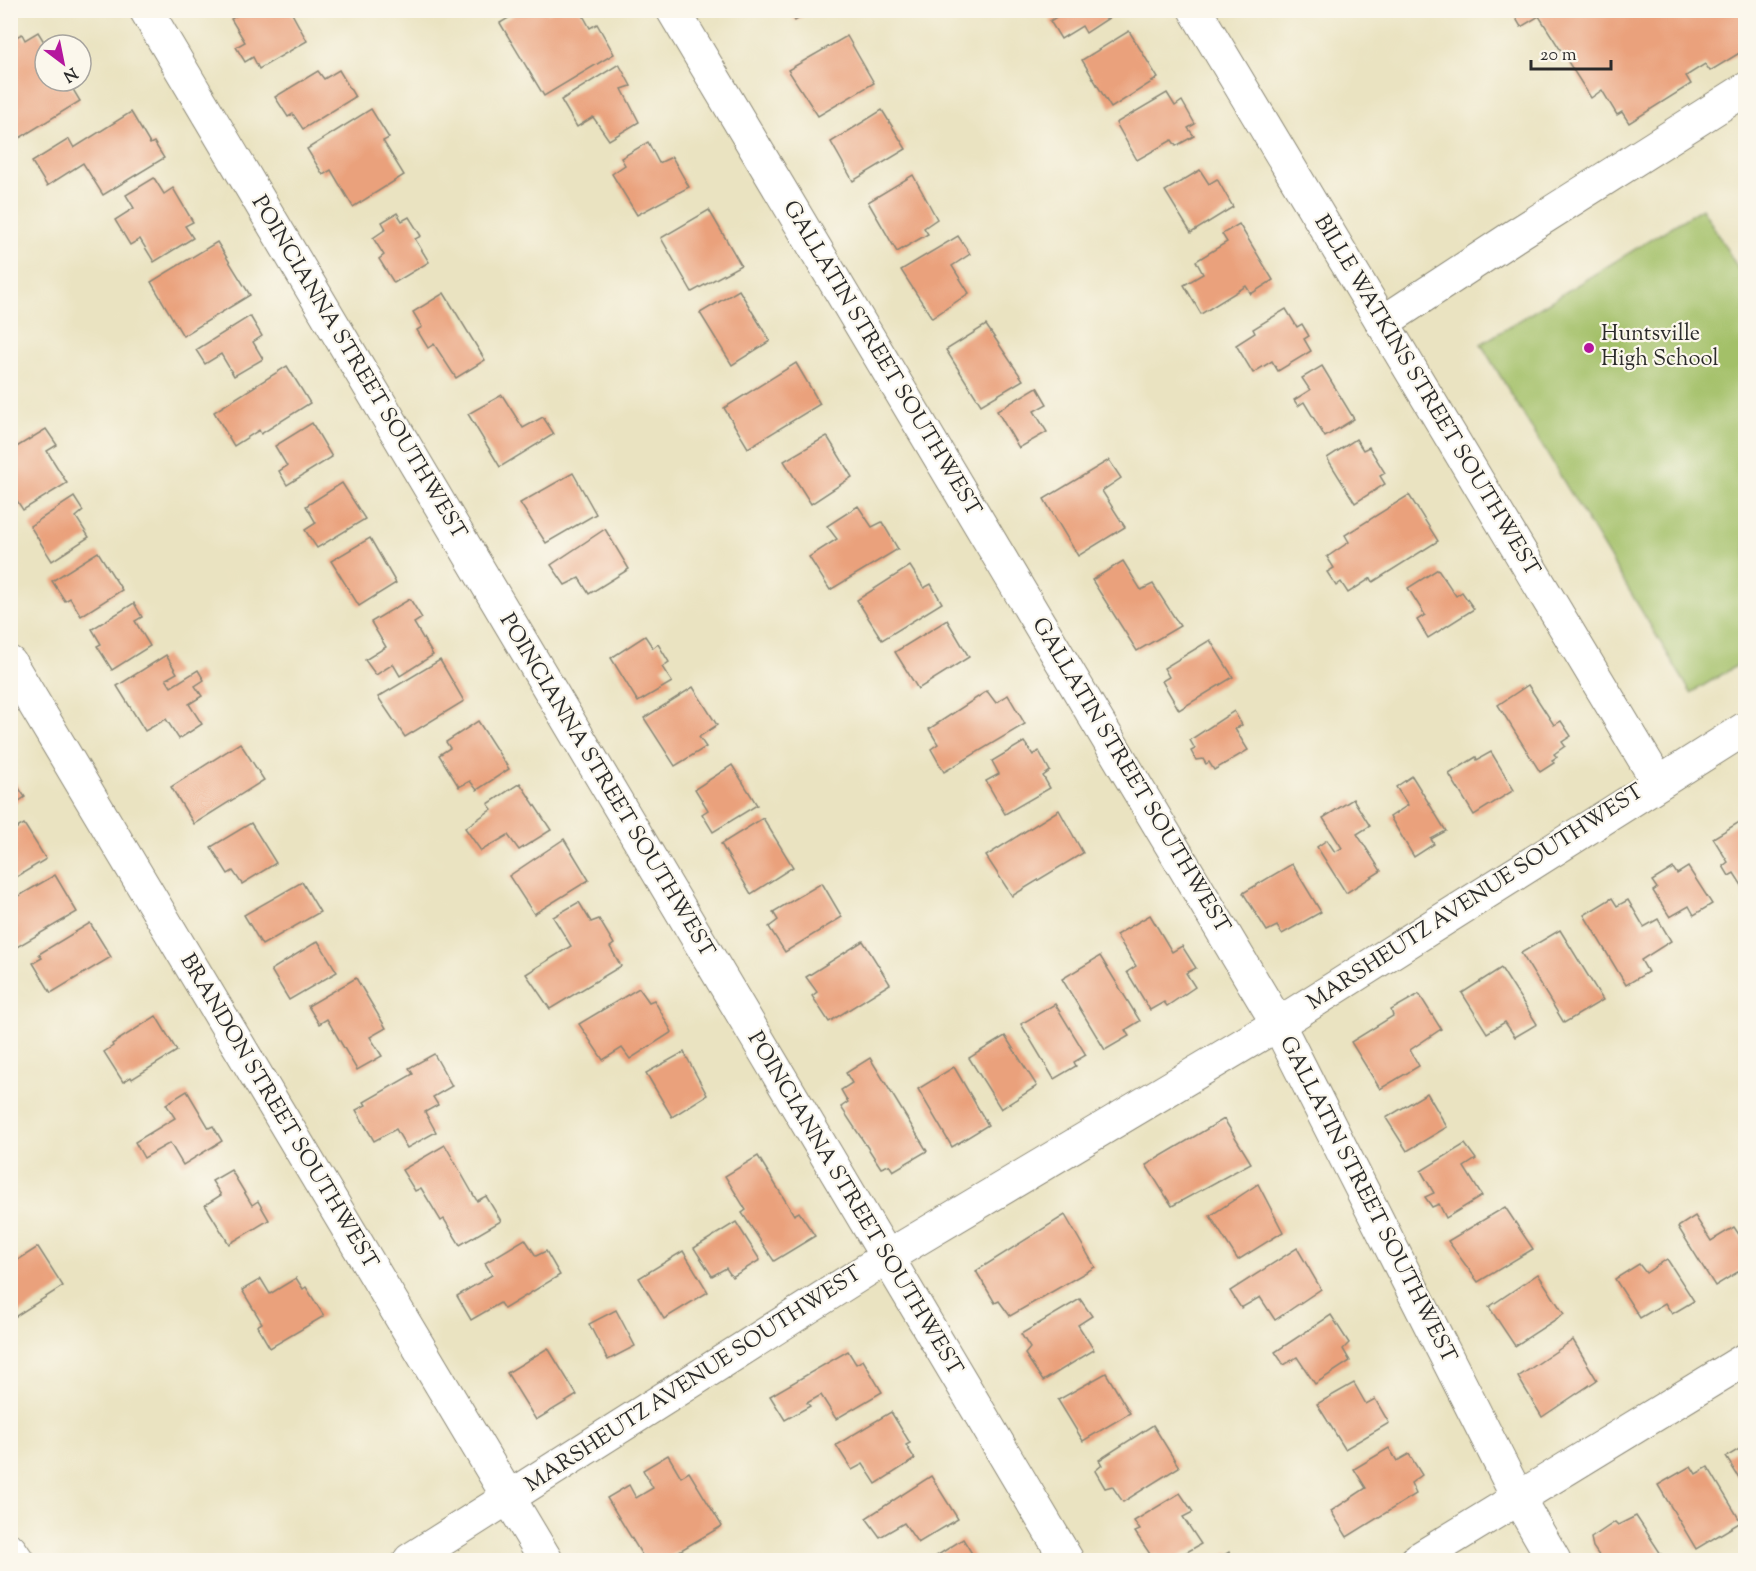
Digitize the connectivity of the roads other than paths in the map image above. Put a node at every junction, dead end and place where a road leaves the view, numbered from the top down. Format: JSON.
{"nodes":[{"id":1,"x":146,"y":10,"type":"edge"},
{"id":2,"x":673,"y":10,"type":"edge"},
{"id":3,"x":1195,"y":10,"type":"edge"},
{"id":4,"x":1746,"y":89,"type":"edge"},
{"id":5,"x":1382,"y":323,"type":"junction"},
{"id":6,"x":10,"y":663,"type":"edge"},
{"id":7,"x":1746,"y":728,"type":"edge"},
{"id":8,"x":1658,"y":782,"type":"junction"},
{"id":9,"x":1278,"y":1024,"type":"junction"},
{"id":10,"x":886,"y":1257,"type":"junction"},
{"id":11,"x":1746,"y":1359,"type":"edge"},
{"id":12,"x":1518,"y":1498,"type":"junction"},
{"id":13,"x":509,"y":1499,"type":"junction"},
{"id":14,"x":10,"y":1550,"type":"edge"},
{"id":15,"x":415,"y":1559,"type":"edge"},
{"id":16,"x":17,"y":1560,"type":"edge"},
{"id":17,"x":546,"y":1560,"type":"edge"},
{"id":18,"x":1067,"y":1560,"type":"edge"},
{"id":19,"x":1417,"y":1560,"type":"edge"},
{"id":20,"x":1554,"y":1560,"type":"edge"}],
"edges":[{"from":1,"to":10,"type":"street","name":"POINCIANNA STREET SOUTHWEST"},
{"from":2,"to":9,"type":"street","name":"GALLATIN STREET SOUTHWEST"},
{"from":3,"to":5,"type":"street","name":"BILLE WATKINS STREET SOUTHWEST"},
{"from":4,"to":5,"type":"street"},
{"from":5,"to":8,"type":"street","name":"BILLE WATKINS STREET SOUTHWEST"},
{"from":6,"to":13,"type":"street","name":"BRANDON STREET SOUTHWEST"},
{"from":7,"to":8,"type":"street","name":"MARSHEUTZ AVENUE SOUTHWEST"},
{"from":8,"to":9,"type":"street","name":"MARSHEUTZ AVENUE SOUTHWEST"},
{"from":9,"to":10,"type":"street","name":"MARSHEUTZ AVENUE SOUTHWEST"},
{"from":9,"to":12,"type":"street","name":"GALLATIN STREET SOUTHWEST"},
{"from":10,"to":13,"type":"street","name":"MARSHEUTZ AVENUE SOUTHWEST"},
{"from":10,"to":18,"type":"street","name":"POINCIANNA STREET SOUTHWEST"},
{"from":11,"to":12,"type":"street"},
{"from":12,"to":19,"type":"street"},
{"from":12,"to":20,"type":"street","name":"GALLATIN STREET SOUTHWEST"},
{"from":13,"to":15,"type":"street","name":"MARSHEUTZ AVENUE SOUTHWEST"},
{"from":13,"to":17,"type":"street","name":"BRANDON STREET SOUTHWEST"},
{"from":14,"to":16,"type":"street"}]}
